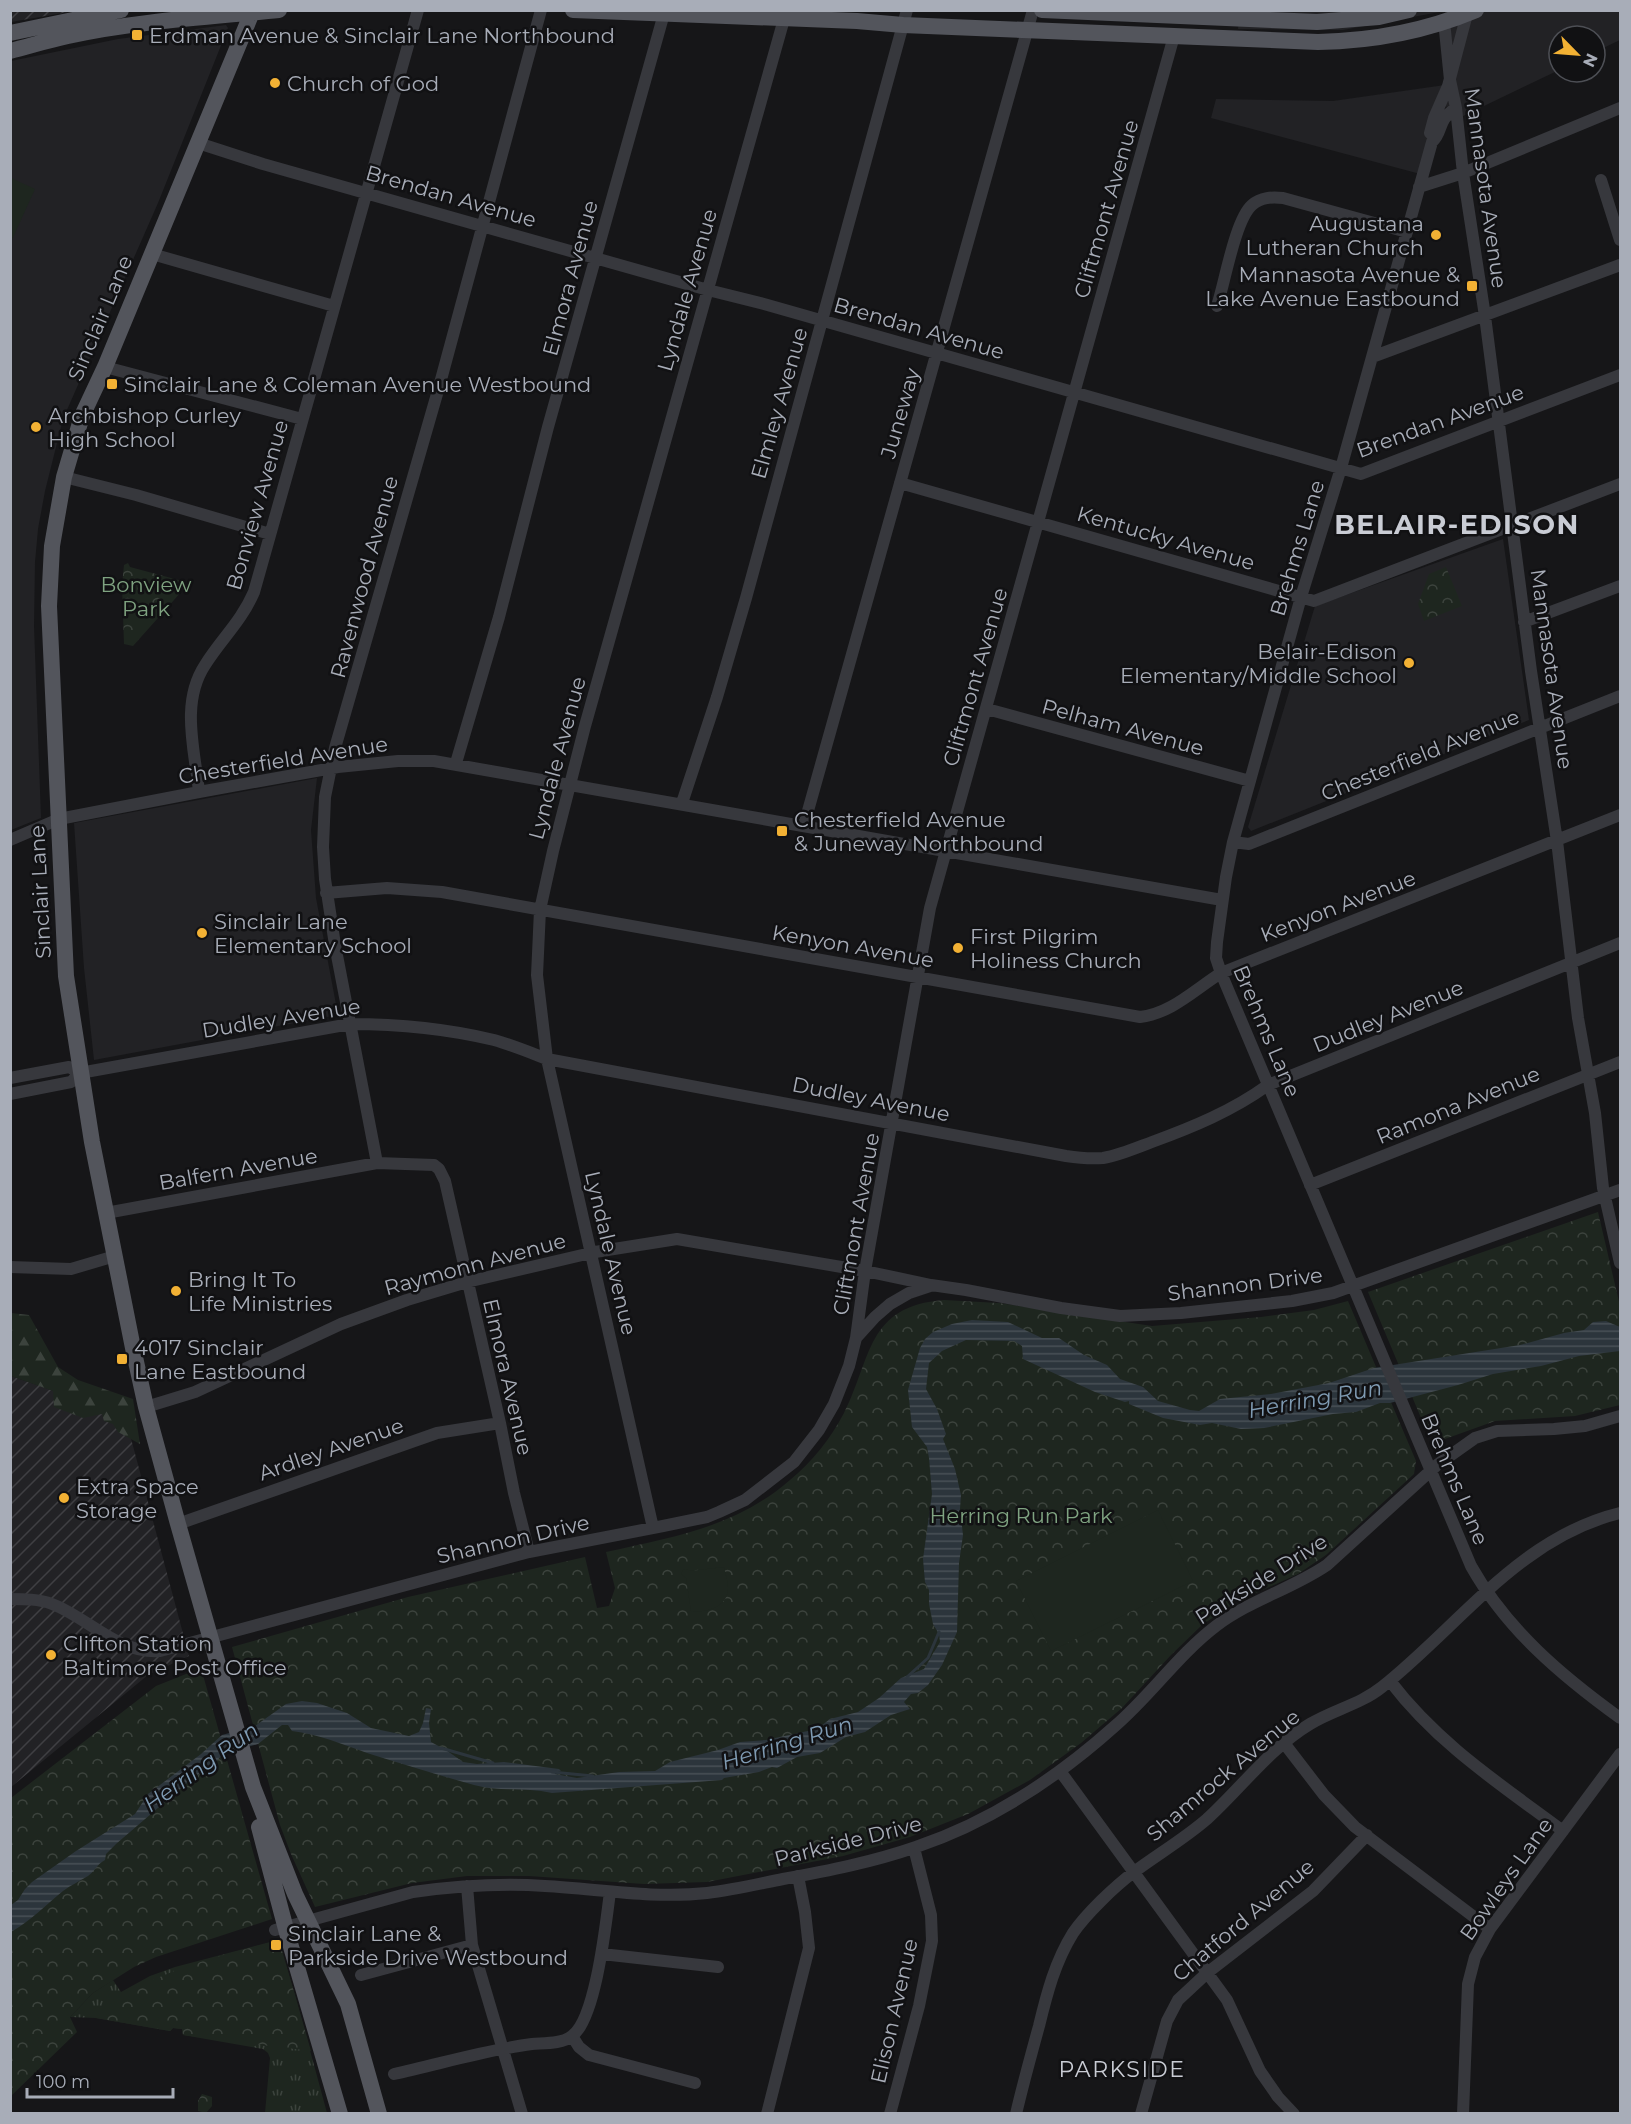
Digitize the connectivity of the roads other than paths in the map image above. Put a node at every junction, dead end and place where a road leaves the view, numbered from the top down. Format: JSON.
{"nodes":[{"id":1,"x":121,"y":10,"type":"edge"},
{"id":2,"x":279,"y":10,"type":"edge"},
{"id":3,"x":418,"y":10,"type":"edge"},
{"id":4,"x":541,"y":10,"type":"edge"},
{"id":5,"x":573,"y":10,"type":"edge"},
{"id":6,"x":1033,"y":10,"type":"edge"},
{"id":7,"x":1042,"y":10,"type":"edge"},
{"id":8,"x":1409,"y":10,"type":"edge"},
{"id":9,"x":253,"y":12,"type":"edge"},
{"id":10,"x":664,"y":12,"type":"edge"},
{"id":11,"x":1470,"y":12,"type":"edge"},
{"id":12,"x":1133,"y":13,"type":"edge"},
{"id":13,"x":785,"y":15,"type":"edge"},
{"id":14,"x":1238,"y":15,"type":"edge"},
{"id":15,"x":1444,"y":16,"type":"edge"},
{"id":16,"x":905,"y":17,"type":"edge"},
{"id":17,"x":1027,"y":30,"type":"junction"},
{"id":18,"x":10,"y":33,"type":"edge"},
{"id":19,"x":1132,"y":35,"type":"junction"},
{"id":20,"x":1174,"y":36,"type":"junction"},
{"id":21,"x":1237,"y":39,"type":"junction"},
{"id":22,"x":10,"y":51,"type":"edge"},
{"id":23,"x":1450,"y":80,"type":"junction"},
{"id":24,"x":1456,"y":108,"type":"junction"},
{"id":25,"x":1620,"y":108,"type":"edge"},
{"id":26,"x":1432,"y":142,"type":"junction"},
{"id":27,"x":198,"y":143,"type":"junction"},
{"id":28,"x":1463,"y":173,"type":"junction"},
{"id":29,"x":1601,"y":180,"type":"dead end"},
{"id":30,"x":1419,"y":187,"type":"junction"},
{"id":31,"x":367,"y":192,"type":"junction"},
{"id":32,"x":482,"y":225,"type":"junction"},
{"id":33,"x":1407,"y":232,"type":"junction"},
{"id":34,"x":1620,"y":240,"type":"edge"},
{"id":35,"x":152,"y":254,"type":"junction"},
{"id":36,"x":596,"y":257,"type":"junction"},
{"id":37,"x":1620,"y":266,"type":"edge"},
{"id":38,"x":708,"y":290,"type":"junction"},
{"id":39,"x":334,"y":306,"type":"junction"},
{"id":40,"x":1217,"y":306,"type":"dead end"},
{"id":41,"x":1485,"y":316,"type":"junction"},
{"id":42,"x":823,"y":321,"type":"junction"},
{"id":43,"x":937,"y":354,"type":"junction"},
{"id":44,"x":1372,"y":357,"type":"junction"},
{"id":45,"x":105,"y":367,"type":"junction"},
{"id":46,"x":1620,"y":375,"type":"edge"},
{"id":47,"x":1075,"y":393,"type":"junction"},
{"id":48,"x":302,"y":419,"type":"junction"},
{"id":49,"x":1499,"y":421,"type":"junction"},
{"id":50,"x":1341,"y":468,"type":"junction"},
{"id":51,"x":64,"y":477,"type":"junction"},
{"id":52,"x":900,"y":483,"type":"junction"},
{"id":53,"x":1620,"y":484,"type":"edge"},
{"id":54,"x":1038,"y":522,"type":"junction"},
{"id":55,"x":1513,"y":524,"type":"junction"},
{"id":56,"x":270,"y":534,"type":"junction"},
{"id":57,"x":1620,"y":586,"type":"edge"},
{"id":58,"x":1301,"y":597,"type":"junction"},
{"id":59,"x":1524,"y":622,"type":"junction"},
{"id":60,"x":1620,"y":696,"type":"edge"},
{"id":61,"x":987,"y":709,"type":"junction"},
{"id":62,"x":1540,"y":728,"type":"junction"},
{"id":63,"x":456,"y":763,"type":"junction"},
{"id":64,"x":330,"y":769,"type":"junction"},
{"id":65,"x":1250,"y":781,"type":"junction"},
{"id":66,"x":570,"y":783,"type":"junction"},
{"id":67,"x":200,"y":792,"type":"junction"},
{"id":68,"x":682,"y":803,"type":"junction"},
{"id":69,"x":1620,"y":815,"type":"edge"},
{"id":70,"x":59,"y":819,"type":"junction"},
{"id":71,"x":804,"y":825,"type":"junction"},
{"id":72,"x":10,"y":840,"type":"edge"},
{"id":73,"x":1557,"y":841,"type":"junction"},
{"id":74,"x":1233,"y":842,"type":"junction"},
{"id":75,"x":946,"y":852,"type":"junction"},
{"id":76,"x":326,"y":894,"type":"junction"},
{"id":77,"x":1222,"y":900,"type":"junction"},
{"id":78,"x":540,"y":910,"type":"junction"},
{"id":79,"x":1620,"y":943,"type":"edge"},
{"id":80,"x":1571,"y":962,"type":"junction"},
{"id":81,"x":1221,"y":973,"type":"junction"},
{"id":82,"x":917,"y":978,"type":"junction"},
{"id":83,"x":350,"y":1024,"type":"junction"},
{"id":84,"x":547,"y":1059,"type":"junction"},
{"id":85,"x":1620,"y":1062,"type":"edge"},
{"id":86,"x":80,"y":1073,"type":"junction"},
{"id":87,"x":1587,"y":1075,"type":"junction"},
{"id":88,"x":10,"y":1078,"type":"edge"},
{"id":89,"x":1268,"y":1085,"type":"junction"},
{"id":90,"x":10,"y":1094,"type":"edge"},
{"id":91,"x":893,"y":1124,"type":"junction"},
{"id":92,"x":377,"y":1163,"type":"junction"},
{"id":93,"x":1310,"y":1185,"type":"junction"},
{"id":94,"x":1620,"y":1190,"type":"edge"},
{"id":95,"x":1605,"y":1196,"type":"junction"},
{"id":96,"x":106,"y":1213,"type":"junction"},
{"id":97,"x":591,"y":1253,"type":"junction"},
{"id":98,"x":114,"y":1256,"type":"junction"},
{"id":99,"x":1620,"y":1263,"type":"edge"},
{"id":100,"x":10,"y":1267,"type":"edge"},
{"id":101,"x":865,"y":1271,"type":"junction"},
{"id":102,"x":466,"y":1282,"type":"junction"},
{"id":103,"x":932,"y":1285,"type":"junction"},
{"id":104,"x":1352,"y":1286,"type":"junction"},
{"id":105,"x":856,"y":1338,"type":"junction"},
{"id":106,"x":146,"y":1407,"type":"junction"},
{"id":107,"x":1620,"y":1416,"type":"edge"},
{"id":108,"x":500,"y":1424,"type":"junction"},
{"id":109,"x":1430,"y":1471,"type":"junction"},
{"id":110,"x":1620,"y":1513,"type":"edge"},
{"id":111,"x":178,"y":1524,"type":"junction"},
{"id":112,"x":653,"y":1528,"type":"junction"},
{"id":113,"x":529,"y":1552,"type":"junction"},
{"id":114,"x":1487,"y":1592,"type":"junction"},
{"id":115,"x":10,"y":1599,"type":"edge"},
{"id":116,"x":211,"y":1639,"type":"junction"},
{"id":117,"x":1390,"y":1681,"type":"junction"},
{"id":118,"x":1620,"y":1718,"type":"edge"},
{"id":119,"x":1284,"y":1743,"type":"junction"},
{"id":120,"x":1620,"y":1754,"type":"edge"},
{"id":121,"x":1060,"y":1771,"type":"junction"},
{"id":122,"x":254,"y":1787,"type":"junction"},
{"id":123,"x":1563,"y":1831,"type":"junction"},
{"id":124,"x":1367,"y":1835,"type":"junction"},
{"id":125,"x":914,"y":1848,"type":"junction"},
{"id":126,"x":1133,"y":1872,"type":"junction"},
{"id":127,"x":798,"y":1876,"type":"junction"},
{"id":128,"x":467,"y":1886,"type":"junction"},
{"id":129,"x":610,"y":1892,"type":"junction"},
{"id":130,"x":308,"y":1921,"type":"junction"},
{"id":131,"x":280,"y":1929,"type":"junction"},
{"id":132,"x":1490,"y":1929,"type":"junction"},
{"id":133,"x":472,"y":1945,"type":"junction"},
{"id":134,"x":602,"y":1954,"type":"junction"},
{"id":135,"x":718,"y":1967,"type":"dead end"},
{"id":136,"x":1207,"y":1973,"type":"junction"},
{"id":137,"x":361,"y":1975,"type":"dead end"},
{"id":138,"x":572,"y":2036,"type":"junction"},
{"id":139,"x":502,"y":2048,"type":"junction"},
{"id":140,"x":394,"y":2074,"type":"dead end"},
{"id":141,"x":695,"y":2083,"type":"dead end"},
{"id":142,"x":340,"y":2114,"type":"edge"},
{"id":143,"x":379,"y":2114,"type":"edge"},
{"id":144,"x":522,"y":2114,"type":"edge"},
{"id":145,"x":767,"y":2114,"type":"edge"},
{"id":146,"x":890,"y":2114,"type":"edge"},
{"id":147,"x":1016,"y":2114,"type":"edge"},
{"id":148,"x":1141,"y":2114,"type":"edge"},
{"id":149,"x":1294,"y":2114,"type":"edge"},
{"id":150,"x":1463,"y":2114,"type":"edge"}],
"edges":[{"from":1,"to":18,"type":"main road"},
{"from":2,"to":9,"type":"main road"},
{"from":3,"to":31,"type":"street","name":"Bonview Avenue"},
{"from":4,"to":32,"type":"street","name":"Ravenwood Avenue"},
{"from":5,"to":10,"type":"main road"},
{"from":6,"to":17,"type":"street","name":"Juneway"},
{"from":7,"to":12,"type":"main road"},
{"from":8,"to":14,"type":"main road"},
{"from":9,"to":22,"type":"main road"},
{"from":9,"to":27,"type":"main road","name":"Sinclair Lane"},
{"from":10,"to":13,"type":"main road"},
{"from":10,"to":36,"type":"street","name":"Elmora Avenue"},
{"from":11,"to":15,"type":"main road"},
{"from":11,"to":23,"type":"street","name":"Mannasota Avenue"},
{"from":12,"to":14,"type":"main road"},
{"from":12,"to":19,"type":"street"},
{"from":13,"to":16,"type":"main road"},
{"from":13,"to":38,"type":"street","name":"Lyndale Avenue"},
{"from":14,"to":21,"type":"street"},
{"from":15,"to":21,"type":"main road"},
{"from":15,"to":23,"type":"street","name":"Mannasota Avenue"},
{"from":16,"to":17,"type":"main road"},
{"from":16,"to":42,"type":"street","name":"Elmley Avenue"},
{"from":17,"to":19,"type":"main road"},
{"from":17,"to":43,"type":"street","name":"Juneway"},
{"from":19,"to":20,"type":"main road"},
{"from":20,"to":21,"type":"main road"},
{"from":20,"to":47,"type":"street","name":"Cliftmont Avenue"},
{"from":23,"to":24,"type":"street","name":"Mannasota Avenue"},
{"from":23,"to":26,"type":"street","name":"Brehms Lane"},
{"from":24,"to":26,"type":"street","name":"Brehms Lane"},
{"from":24,"to":28,"type":"street","name":"Mannasota Avenue"},
{"from":25,"to":28,"type":"street"},
{"from":26,"to":30,"type":"street","name":"Brehms Lane"},
{"from":27,"to":31,"type":"street","name":"Brendan Avenue"},
{"from":27,"to":35,"type":"main road","name":"Sinclair Lane"},
{"from":28,"to":30,"type":"street"},
{"from":28,"to":41,"type":"street","name":"Mannasota Avenue"},
{"from":29,"to":34,"type":"street"},
{"from":30,"to":33,"type":"street","name":"Brehms Lane"},
{"from":31,"to":32,"type":"street","name":"Brendan Avenue"},
{"from":31,"to":39,"type":"street","name":"Bonview Avenue"},
{"from":32,"to":36,"type":"street","name":"Brendan Avenue"},
{"from":32,"to":64,"type":"street","name":"Ravenwood Avenue"},
{"from":33,"to":40,"type":"street"},
{"from":33,"to":44,"type":"street","name":"Brehms Lane"},
{"from":35,"to":39,"type":"street"},
{"from":35,"to":45,"type":"main road","name":"Sinclair Lane"},
{"from":36,"to":38,"type":"street","name":"Brendan Avenue"},
{"from":36,"to":63,"type":"street","name":"Elmora Avenue"},
{"from":37,"to":41,"type":"street"},
{"from":38,"to":42,"type":"street","name":"Brendan Avenue"},
{"from":38,"to":66,"type":"street","name":"Lyndale Avenue"},
{"from":39,"to":48,"type":"street","name":"Bonview Avenue"},
{"from":41,"to":44,"type":"street"},
{"from":41,"to":49,"type":"street","name":"Mannasota Avenue"},
{"from":42,"to":43,"type":"street","name":"Brendan Avenue"},
{"from":42,"to":68,"type":"street","name":"Elmley Avenue"},
{"from":43,"to":47,"type":"street","name":"Brendan Avenue"},
{"from":43,"to":52,"type":"street","name":"Juneway"},
{"from":44,"to":50,"type":"street","name":"Brehms Lane"},
{"from":45,"to":48,"type":"street"},
{"from":45,"to":51,"type":"main road","name":"Sinclair Lane"},
{"from":46,"to":49,"type":"street","name":"Brendan Avenue"},
{"from":47,"to":50,"type":"street","name":"Brendan Avenue"},
{"from":47,"to":54,"type":"street","name":"Cliftmont Avenue"},
{"from":48,"to":56,"type":"street","name":"Bonview Avenue"},
{"from":49,"to":50,"type":"street","name":"Brendan Avenue"},
{"from":49,"to":55,"type":"street","name":"Mannasota Avenue"},
{"from":50,"to":58,"type":"street","name":"Brehms Lane"},
{"from":51,"to":56,"type":"street"},
{"from":51,"to":70,"type":"main road","name":"Sinclair Lane"},
{"from":52,"to":54,"type":"street","name":"Kentucky Avenue"},
{"from":52,"to":71,"type":"street","name":"Juneway"},
{"from":53,"to":55,"type":"street","name":"Kentucky Avenue"},
{"from":54,"to":58,"type":"street","name":"Kentucky Avenue"},
{"from":54,"to":61,"type":"street","name":"Cliftmont Avenue"},
{"from":55,"to":58,"type":"street","name":"Kentucky Avenue"},
{"from":55,"to":59,"type":"street","name":"Mannasota Avenue"},
{"from":56,"to":67,"type":"street","name":"Bonview Avenue"},
{"from":57,"to":59,"type":"street"},
{"from":58,"to":65,"type":"street","name":"Brehms Lane"},
{"from":59,"to":62,"type":"street","name":"Mannasota Avenue"},
{"from":60,"to":62,"type":"street","name":"Chesterfield Avenue"},
{"from":61,"to":65,"type":"street","name":"Pelham Avenue"},
{"from":61,"to":75,"type":"street","name":"Cliftmont Avenue"},
{"from":62,"to":73,"type":"street","name":"Mannasota Avenue"},
{"from":62,"to":74,"type":"street","name":"Chesterfield Avenue"},
{"from":63,"to":64,"type":"street","name":"Chesterfield Avenue"},
{"from":63,"to":66,"type":"street","name":"Chesterfield Avenue"},
{"from":64,"to":67,"type":"street","name":"Chesterfield Avenue"},
{"from":64,"to":76,"type":"street","name":"Ravenwood Avenue"},
{"from":65,"to":74,"type":"street","name":"Brehms Lane"},
{"from":66,"to":68,"type":"street","name":"Chesterfield Avenue"},
{"from":66,"to":78,"type":"street","name":"Lyndale Avenue"},
{"from":67,"to":70,"type":"street","name":"Chesterfield Avenue"},
{"from":68,"to":71,"type":"street","name":"Chesterfield Avenue"},
{"from":69,"to":73,"type":"street","name":"Kenyon Avenue"},
{"from":70,"to":72,"type":"street","name":"Chesterfield Avenue"},
{"from":70,"to":86,"type":"main road","name":"Sinclair Lane"},
{"from":71,"to":75,"type":"street","name":"Chesterfield Avenue"},
{"from":73,"to":80,"type":"street","name":"Mannasota Avenue"},
{"from":73,"to":81,"type":"street","name":"Kenyon Avenue"},
{"from":74,"to":77,"type":"street","name":"Brehms Lane"},
{"from":75,"to":77,"type":"street","name":"Chesterfield Avenue"},
{"from":75,"to":82,"type":"street","name":"Cliftmont Avenue"},
{"from":76,"to":78,"type":"street","name":"Kenyon Avenue"},
{"from":76,"to":83,"type":"street","name":"Ravenwood Avenue"},
{"from":77,"to":81,"type":"street","name":"Brehms Lane"},
{"from":78,"to":82,"type":"street","name":"Kenyon Avenue"},
{"from":78,"to":84,"type":"street","name":"Lyndale Avenue"},
{"from":79,"to":80,"type":"street","name":"Dudley Avenue"},
{"from":80,"to":87,"type":"street","name":"Mannasota Avenue"},
{"from":80,"to":89,"type":"street","name":"Dudley Avenue"},
{"from":81,"to":82,"type":"street","name":"Kenyon Avenue"},
{"from":81,"to":89,"type":"street","name":"Brehms Lane"},
{"from":82,"to":91,"type":"street","name":"Cliftmont Avenue"},
{"from":83,"to":84,"type":"street","name":"Dudley Avenue"},
{"from":83,"to":86,"type":"street","name":"Dudley Avenue"},
{"from":83,"to":92,"type":"street","name":"Ravenwood Avenue"},
{"from":84,"to":91,"type":"street","name":"Dudley Avenue"},
{"from":84,"to":97,"type":"street","name":"Lyndale Avenue"},
{"from":85,"to":87,"type":"street","name":"Ramona Avenue"},
{"from":86,"to":88,"type":"street"},
{"from":86,"to":90,"type":"street"},
{"from":86,"to":96,"type":"main road","name":"Sinclair Lane"},
{"from":87,"to":93,"type":"street","name":"Ramona Avenue"},
{"from":87,"to":95,"type":"street","name":"Mannasota Avenue"},
{"from":89,"to":91,"type":"street","name":"Dudley Avenue"},
{"from":89,"to":93,"type":"street","name":"Brehms Lane"},
{"from":91,"to":101,"type":"street","name":"Cliftmont Avenue"},
{"from":92,"to":96,"type":"street","name":"Balfern Avenue"},
{"from":92,"to":102,"type":"street","name":"Elmora Avenue"},
{"from":93,"to":104,"type":"street","name":"Brehms Lane"},
{"from":94,"to":95,"type":"street","name":"Shannon Drive"},
{"from":95,"to":99,"type":"street","name":"Mannasota Avenue"},
{"from":95,"to":104,"type":"street","name":"Shannon Drive"},
{"from":96,"to":98,"type":"main road","name":"Sinclair Lane"},
{"from":97,"to":101,"type":"street","name":"Raymonn Avenue"},
{"from":97,"to":102,"type":"street","name":"Raymonn Avenue"},
{"from":97,"to":112,"type":"street","name":"Lyndale Avenue"},
{"from":98,"to":100,"type":"street"},
{"from":98,"to":106,"type":"main road","name":"Sinclair Lane"},
{"from":101,"to":103,"type":"street","name":"Shannon Drive"},
{"from":101,"to":105,"type":"street","name":"Cliftmont Avenue"},
{"from":102,"to":106,"type":"street","name":"Raymonn Avenue"},
{"from":102,"to":108,"type":"street","name":"Elmora Avenue"},
{"from":103,"to":104,"type":"street","name":"Shannon Drive"},
{"from":103,"to":105,"type":"street","name":"Shannon Drive"},
{"from":104,"to":109,"type":"street","name":"Brehms Lane"},
{"from":105,"to":112,"type":"street","name":"Shannon Drive"},
{"from":106,"to":111,"type":"main road","name":"Sinclair Lane"},
{"from":107,"to":109,"type":"street","name":"Parkside Drive"},
{"from":108,"to":111,"type":"street","name":"Ardley Avenue"},
{"from":108,"to":113,"type":"street","name":"Elmora Avenue"},
{"from":109,"to":114,"type":"street","name":"Brehms Lane"},
{"from":109,"to":121,"type":"street","name":"Parkside Drive"},
{"from":110,"to":114,"type":"street","name":"Shamrock Avenue"},
{"from":111,"to":116,"type":"main road","name":"Sinclair Lane"},
{"from":112,"to":113,"type":"street","name":"Shannon Drive"},
{"from":113,"to":116,"type":"street","name":"Shannon Drive"},
{"from":114,"to":117,"type":"street","name":"Shamrock Avenue"},
{"from":114,"to":118,"type":"street","name":"Brehms Lane"},
{"from":115,"to":116,"type":"street","name":"Shannon Drive"},
{"from":116,"to":122,"type":"main road","name":"Sinclair Lane"},
{"from":117,"to":119,"type":"street","name":"Shamrock Avenue"},
{"from":117,"to":123,"type":"street"},
{"from":119,"to":124,"type":"street"},
{"from":119,"to":126,"type":"street","name":"Shamrock Avenue"},
{"from":120,"to":123,"type":"street","name":"Bowleys Lane"},
{"from":121,"to":125,"type":"street","name":"Parkside Drive"},
{"from":121,"to":126,"type":"street"},
{"from":122,"to":130,"type":"main road","name":"Sinclair Lane"},
{"from":122,"to":131,"type":"main road","name":"Sinclair Lane"},
{"from":123,"to":132,"type":"street","name":"Bowleys Lane"},
{"from":124,"to":132,"type":"street"},
{"from":124,"to":136,"type":"street","name":"Chatford Avenue"},
{"from":125,"to":127,"type":"street","name":"Parkside Drive"},
{"from":125,"to":146,"type":"street","name":"Elison Avenue"},
{"from":126,"to":136,"type":"street"},
{"from":126,"to":147,"type":"street","name":"Shamrock Avenue"},
{"from":127,"to":129,"type":"street","name":"Parkside Drive"},
{"from":127,"to":145,"type":"street"},
{"from":128,"to":129,"type":"street","name":"Parkside Drive"},
{"from":128,"to":130,"type":"street","name":"Parkside Drive"},
{"from":128,"to":133,"type":"street"},
{"from":129,"to":134,"type":"street"},
{"from":130,"to":131,"type":"street","name":"Parkside Drive"},
{"from":130,"to":143,"type":"main road","name":"Sinclair Lane"},
{"from":131,"to":142,"type":"main road","name":"Sinclair Lane"},
{"from":132,"to":150,"type":"street","name":"Bowleys Lane"},
{"from":133,"to":137,"type":"street"},
{"from":133,"to":139,"type":"street"},
{"from":134,"to":135,"type":"street"},
{"from":134,"to":138,"type":"street"},
{"from":136,"to":148,"type":"street","name":"Chatford Avenue"},
{"from":136,"to":149,"type":"street"},
{"from":138,"to":139,"type":"street"},
{"from":138,"to":141,"type":"street"},
{"from":139,"to":140,"type":"street"},
{"from":139,"to":144,"type":"street"}]}
